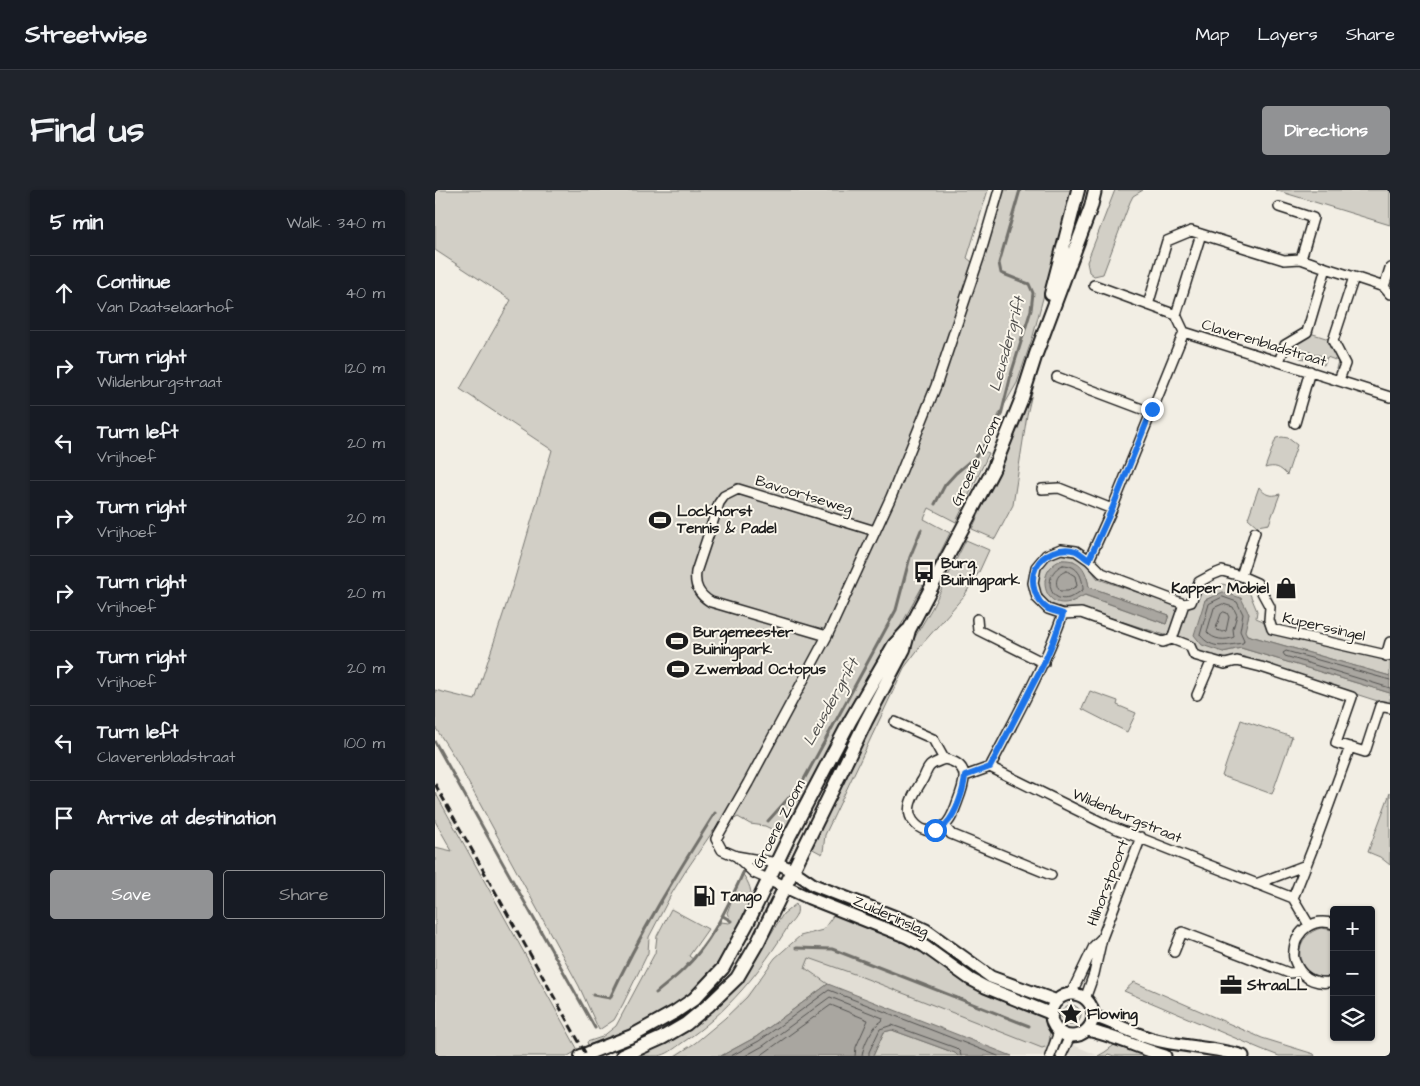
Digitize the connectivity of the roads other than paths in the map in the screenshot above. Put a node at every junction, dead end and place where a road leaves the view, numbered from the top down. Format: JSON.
{"nodes":[{"id":1,"x":999,"y":190,"type":"edge"},
{"id":2,"x":1078,"y":190,"type":"edge"},
{"id":3,"x":1095,"y":190,"type":"edge"},
{"id":4,"x":1279,"y":206,"type":"dead end"},
{"id":5,"x":1201,"y":234,"type":"junction"},
{"id":6,"x":1301,"y":259,"type":"junction"},
{"id":7,"x":1325,"y":268,"type":"junction"},
{"id":8,"x":1390,"y":268,"type":"edge"},
{"id":9,"x":1354,"y":277,"type":"junction"},
{"id":10,"x":1093,"y":285,"type":"dead end"},
{"id":11,"x":1387,"y":291,"type":"edge"},
{"id":12,"x":1148,"y":304,"type":"junction"},
{"id":13,"x":1176,"y":315,"type":"junction"},
{"id":14,"x":1184,"y":332,"type":"junction"},
{"id":15,"x":1036,"y":354,"type":"junction"},
{"id":16,"x":1279,"y":362,"type":"junction"},
{"id":17,"x":1311,"y":372,"type":"junction"},
{"id":18,"x":1057,"y":377,"type":"dead end"},
{"id":19,"x":1339,"y":380,"type":"junction"},
{"id":20,"x":1390,"y":397,"type":"edge"},
{"id":21,"x":1151,"y":412,"type":"junction"},
{"id":22,"x":1295,"y":423,"type":"dead end"},
{"id":23,"x":1042,"y":489,"type":"dead end"},
{"id":24,"x":1112,"y":509,"type":"junction"},
{"id":25,"x":875,"y":531,"type":"junction"},
{"id":26,"x":1255,"y":532,"type":"dead end"},
{"id":27,"x":1089,"y":560,"type":"junction"},
{"id":28,"x":1241,"y":576,"type":"junction"},
{"id":29,"x":1184,"y":604,"type":"junction"},
{"id":30,"x":1063,"y":614,"type":"junction"},
{"id":31,"x":977,"y":619,"type":"dead end"},
{"id":32,"x":909,"y":630,"type":"junction"},
{"id":33,"x":827,"y":636,"type":"junction"},
{"id":34,"x":1172,"y":639,"type":"junction"},
{"id":35,"x":1390,"y":642,"type":"edge"},
{"id":36,"x":1388,"y":656,"type":"edge"},
{"id":37,"x":1211,"y":660,"type":"junction"},
{"id":38,"x":1044,"y":663,"type":"junction"},
{"id":39,"x":1197,"y":695,"type":"dead end"},
{"id":40,"x":1385,"y":707,"type":"edge"},
{"id":41,"x":895,"y":722,"type":"dead end"},
{"id":42,"x":1350,"y":747,"type":"junction"},
{"id":43,"x":944,"y":759,"type":"junction"},
{"id":44,"x":990,"y":767,"type":"junction"},
{"id":45,"x":965,"y":776,"type":"junction"},
{"id":46,"x":944,"y":826,"type":"junction"},
{"id":47,"x":1141,"y":837,"type":"junction"},
{"id":48,"x":736,"y":856,"type":"junction"},
{"id":49,"x":777,"y":863,"type":"junction"},
{"id":50,"x":1306,"y":865,"type":"junction"},
{"id":51,"x":792,"y":870,"type":"junction"},
{"id":52,"x":1051,"y":875,"type":"dead end"},
{"id":53,"x":768,"y":880,"type":"junction"},
{"id":54,"x":1256,"y":884,"type":"junction"},
{"id":55,"x":784,"y":886,"type":"junction"},
{"id":56,"x":1293,"y":898,"type":"junction"},
{"id":57,"x":1330,"y":923,"type":"edge"},
{"id":58,"x":1309,"y":925,"type":"junction"},
{"id":59,"x":1102,"y":938,"type":"junction"},
{"id":60,"x":1174,"y":952,"type":"dead end"},
{"id":61,"x":1300,"y":972,"type":"junction"},
{"id":62,"x":1330,"y":982,"type":"edge"},
{"id":63,"x":1071,"y":994,"type":"junction"},
{"id":64,"x":1085,"y":999,"type":"junction"},
{"id":65,"x":1057,"y":1001,"type":"junction"},
{"id":66,"x":1051,"y":1014,"type":"junction"},
{"id":67,"x":1093,"y":1016,"type":"junction"},
{"id":68,"x":1087,"y":1030,"type":"junction"},
{"id":69,"x":1064,"y":1034,"type":"junction"},
{"id":70,"x":581,"y":1056,"type":"edge"},
{"id":71,"x":622,"y":1056,"type":"edge"},
{"id":72,"x":1050,"y":1056,"type":"edge"},
{"id":73,"x":1061,"y":1056,"type":"edge"},
{"id":74,"x":1165,"y":1056,"type":"edge"},
{"id":75,"x":1243,"y":1056,"type":"edge"}],
"edges":[{"from":1,"to":25,"type":"street"},
{"from":2,"to":15,"type":"main road","name":"Groene Zoom"},
{"from":3,"to":15,"type":"main road","name":"Groene Zoom"},
{"from":4,"to":6,"type":"street"},
{"from":5,"to":6,"type":"street"},
{"from":5,"to":12,"type":"street"},
{"from":5,"to":13,"type":"street"},
{"from":6,"to":7,"type":"street"},
{"from":7,"to":9,"type":"street"},
{"from":7,"to":16,"type":"street"},
{"from":8,"to":11,"type":"street"},
{"from":9,"to":11,"type":"street"},
{"from":9,"to":19,"type":"street"},
{"from":10,"to":12,"type":"street"},
{"from":12,"to":13,"type":"street"},
{"from":13,"to":14,"type":"street"},
{"from":14,"to":16,"type":"street","name":"Claverenbladstraat"},
{"from":14,"to":21,"type":"street","name":"Claverenbladstraat"},
{"from":15,"to":32,"type":"main road","name":"Groene Zoom"},
{"from":16,"to":17,"type":"street","name":"Claverenbladstraat"},
{"from":17,"to":19,"type":"street","name":"Claverenbladstraat"},
{"from":17,"to":22,"type":"street"},
{"from":18,"to":21,"type":"street"},
{"from":19,"to":20,"type":"street","name":"Claverenbladstraat"},
{"from":21,"to":24,"type":"street","name":"Claverenbladstraat"},
{"from":23,"to":24,"type":"street"},
{"from":24,"to":27,"type":"street","name":"Claverenbladstraat"},
{"from":25,"to":33,"type":"street"},
{"from":25,"to":33,"type":"street","name":"Bavoortseweg"},
{"from":26,"to":28,"type":"street"},
{"from":27,"to":29,"type":"street"},
{"from":27,"to":30,"type":"street"},
{"from":28,"to":29,"type":"street","name":"Kuperssingel"},
{"from":28,"to":36,"type":"street","name":"Kuperssingel"},
{"from":29,"to":34,"type":"street","name":"Kuperssingel"},
{"from":30,"to":34,"type":"street"},
{"from":30,"to":38,"type":"street"},
{"from":31,"to":38,"type":"street"},
{"from":32,"to":49,"type":"main road","name":"Groene Zoom"},
{"from":32,"to":51,"type":"main road","name":"Groene Zoom"},
{"from":33,"to":48,"type":"street"},
{"from":34,"to":37,"type":"street"},
{"from":35,"to":36,"type":"street"},
{"from":37,"to":39,"type":"street"},
{"from":37,"to":42,"type":"street"},
{"from":38,"to":44,"type":"street"},
{"from":40,"to":42,"type":"street"},
{"from":41,"to":43,"type":"street"},
{"from":42,"to":50,"type":"street"},
{"from":43,"to":45,"type":"street"},
{"from":43,"to":46,"type":"street"},
{"from":44,"to":45,"type":"street"},
{"from":44,"to":47,"type":"street","name":"Wildenburgstraat"},
{"from":45,"to":46,"type":"street"},
{"from":46,"to":52,"type":"street"},
{"from":47,"to":54,"type":"street","name":"Wildenburgstraat"},
{"from":47,"to":59,"type":"street","name":"Hilhorstpoort"},
{"from":48,"to":49,"type":"street"},
{"from":48,"to":53,"type":"street"},
{"from":49,"to":51,"type":"street","name":"Zuiderinslag"},
{"from":49,"to":53,"type":"main road","name":"Groene Zoom"},
{"from":50,"to":54,"type":"street"},
{"from":50,"to":56,"type":"street"},
{"from":51,"to":55,"type":"main road","name":"Groene Zoom"},
{"from":51,"to":65,"type":"street","name":"Zuiderinslag"},
{"from":53,"to":55,"type":"street","name":"Zuiderinslag"},
{"from":53,"to":70,"type":"main road","name":"Groene Zoom"},
{"from":54,"to":56,"type":"street","name":"Wildenburgstraat"},
{"from":55,"to":66,"type":"street","name":"Zuiderinslag"},
{"from":55,"to":71,"type":"main road","name":"Groene Zoom"},
{"from":56,"to":58,"type":"street"},
{"from":57,"to":58,"type":"street"},
{"from":58,"to":61,"type":"street"},
{"from":59,"to":63,"type":"street","name":"Hilhorstpoort"},
{"from":59,"to":64,"type":"street","name":"Hilhorstpoort"},
{"from":60,"to":61,"type":"street"},
{"from":61,"to":62,"type":"street"},
{"from":63,"to":64,"type":"street"},
{"from":63,"to":65,"type":"street"},
{"from":64,"to":67,"type":"street"},
{"from":65,"to":66,"type":"street"},
{"from":66,"to":69,"type":"street"},
{"from":67,"to":68,"type":"street"},
{"from":67,"to":75,"type":"street"},
{"from":68,"to":69,"type":"street"},
{"from":68,"to":74,"type":"street"},
{"from":69,"to":72,"type":"street"},
{"from":69,"to":73,"type":"street"}]}
